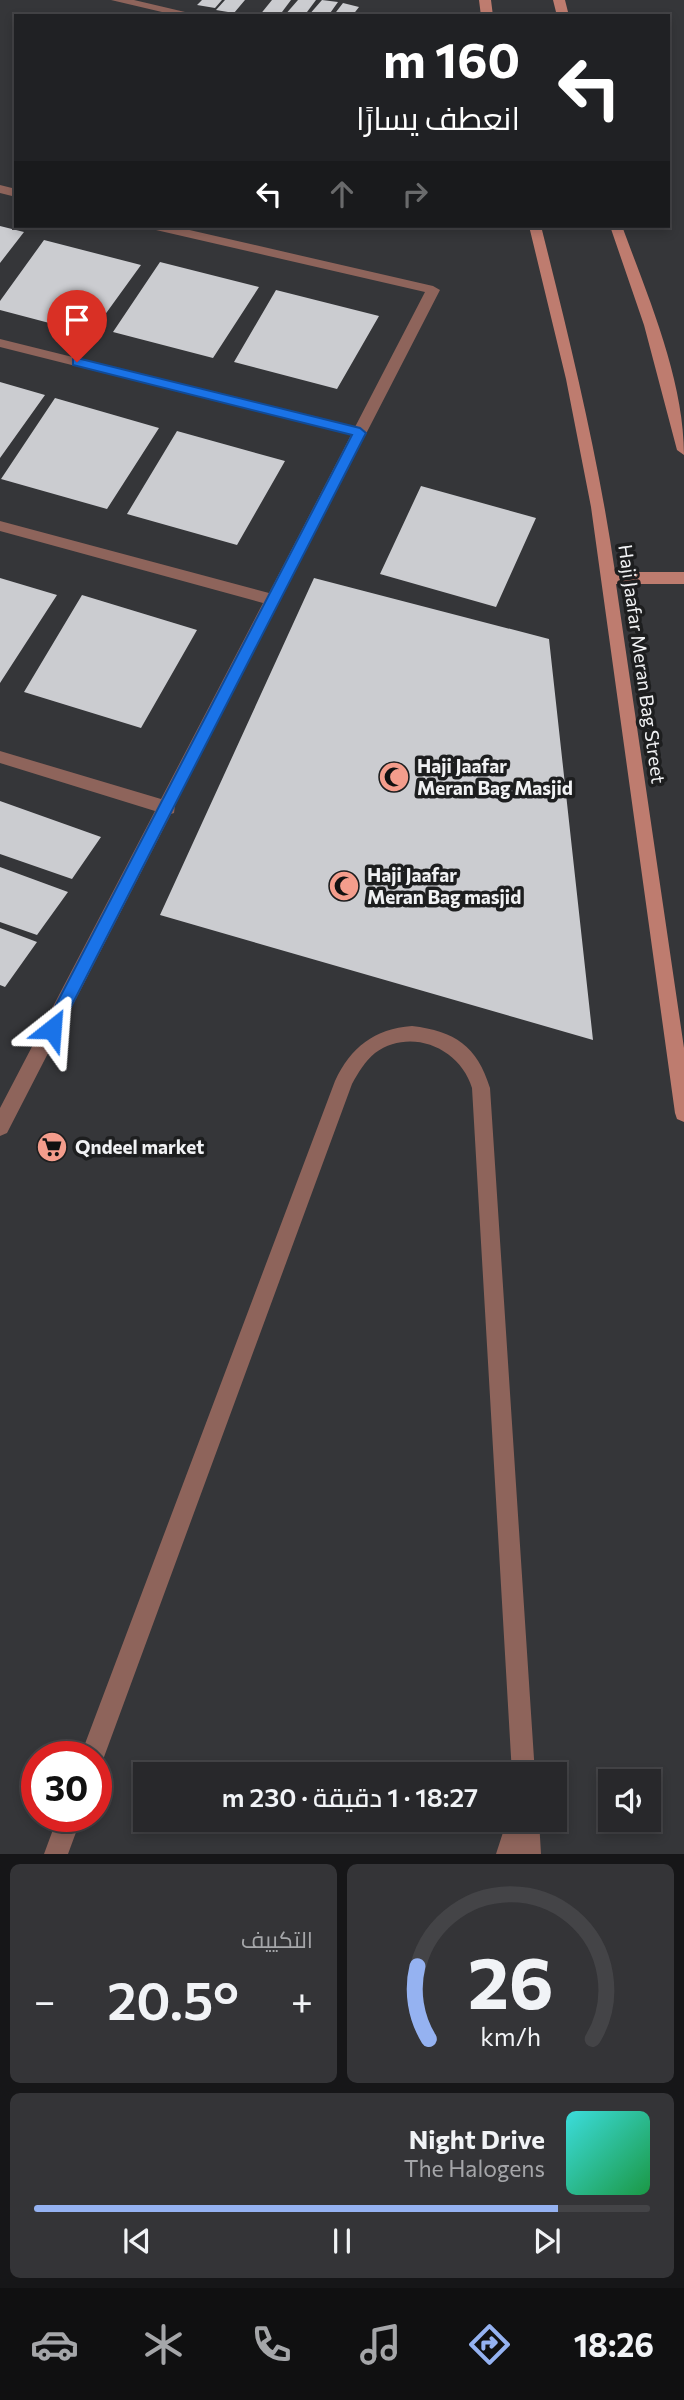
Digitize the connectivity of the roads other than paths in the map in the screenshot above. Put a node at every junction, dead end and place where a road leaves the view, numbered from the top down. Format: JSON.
{"nodes":[{"id":1,"x":117,"y":0,"type":"edge"},
{"id":2,"x":187,"y":14,"type":"edge"},
{"id":3,"x":165,"y":228,"type":"edge"},
{"id":4,"x":535,"y":228,"type":"edge"},
{"id":5,"x":617,"y":228,"type":"edge"},
{"id":6,"x":0,"y":343,"type":"edge"},
{"id":7,"x":360,"y":433,"type":"junction"},
{"id":8,"x":684,"y":450,"type":"edge"},
{"id":9,"x":0,"y":526,"type":"edge"},
{"id":10,"x":608,"y":578,"type":"junction"},
{"id":11,"x":684,"y":578,"type":"edge"},
{"id":12,"x":274,"y":600,"type":"junction"},
{"id":13,"x":0,"y":757,"type":"edge"},
{"id":14,"x":168,"y":807,"type":"junction"},
{"id":15,"x":684,"y":1113,"type":"edge"},
{"id":16,"x":0,"y":1127,"type":"edge"},
{"id":17,"x":98,"y":1741,"type":"edge"},
{"id":18,"x":523,"y":1762,"type":"edge"},
{"id":19,"x":64,"y":1832,"type":"edge"},
{"id":20,"x":515,"y":1832,"type":"edge"},
{"id":21,"x":528,"y":1832,"type":"edge"},
{"id":22,"x":56,"y":1854,"type":"edge"},
{"id":23,"x":508,"y":1854,"type":"edge"},
{"id":24,"x":529,"y":1854,"type":"edge"}],
"edges":[{"from":1,"to":2,"type":"street"},
{"from":3,"to":7,"type":"street"},
{"from":4,"to":10,"type":"street","name":"Haji Jaafar Meran Bag Street"},
{"from":5,"to":8,"type":"street"},
{"from":6,"to":7,"type":"street"},
{"from":7,"to":12,"type":"street"},
{"from":9,"to":12,"type":"street"},
{"from":10,"to":11,"type":"street"},
{"from":10,"to":15,"type":"street","name":"Haji Jaafar Meran Bag Street"},
{"from":12,"to":14,"type":"street"},
{"from":13,"to":14,"type":"street"},
{"from":14,"to":16,"type":"street"},
{"from":17,"to":18,"type":"street"},
{"from":19,"to":22,"type":"street"},
{"from":20,"to":23,"type":"street"},
{"from":21,"to":24,"type":"street"}]}
